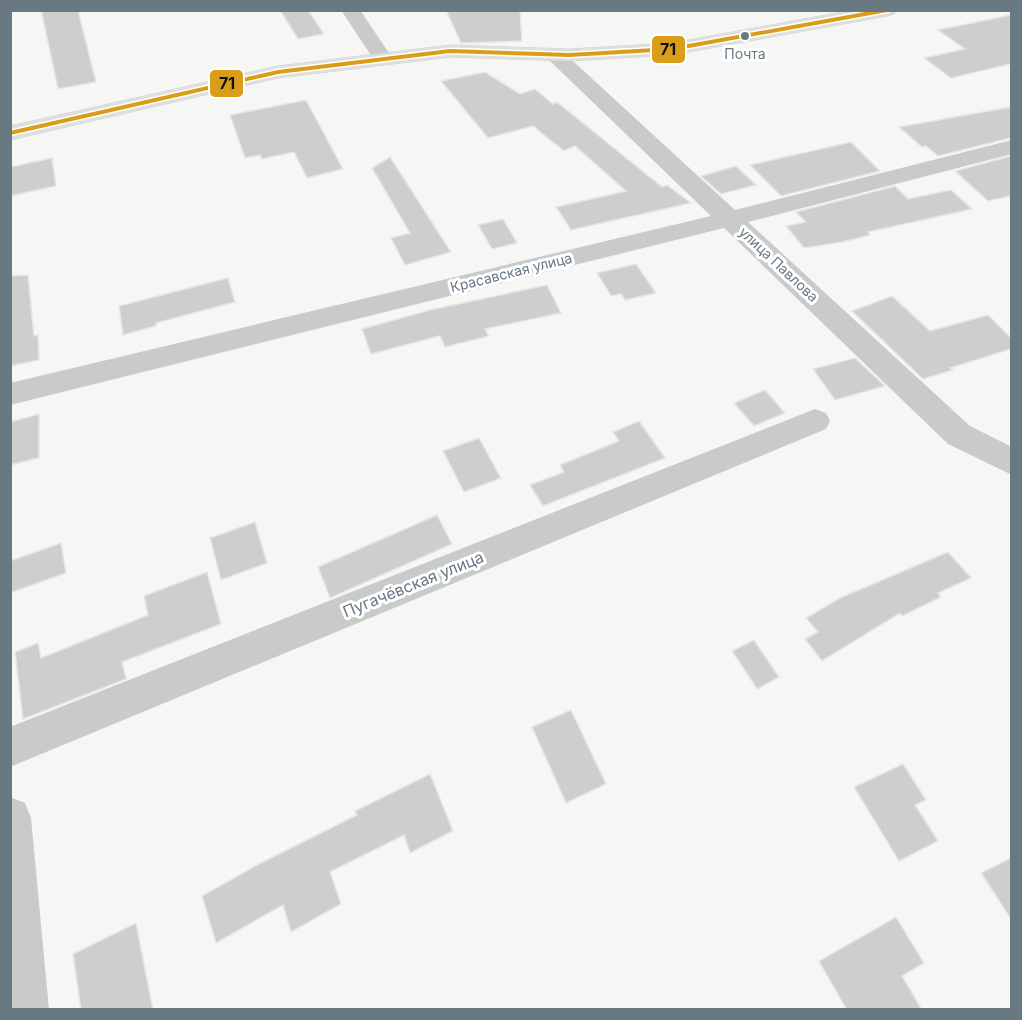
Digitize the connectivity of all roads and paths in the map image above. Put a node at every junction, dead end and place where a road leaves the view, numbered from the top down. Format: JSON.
{"nodes":[{"id":1,"x":350,"y":10,"type":"edge"},
{"id":2,"x":887,"y":10,"type":"edge"},
{"id":3,"x":555,"y":55,"type":"junction"},
{"id":4,"x":382,"y":59,"type":"junction"},
{"id":5,"x":10,"y":133,"type":"edge"},
{"id":6,"x":1011,"y":147,"type":"edge"},
{"id":7,"x":730,"y":219,"type":"junction"},
{"id":8,"x":10,"y":394,"type":"edge"},
{"id":9,"x":815,"y":421,"type":"dead end"},
{"id":10,"x":1011,"y":462,"type":"edge"},
{"id":11,"x":10,"y":747,"type":"edge"},
{"id":12,"x":10,"y":818,"type":"edge"},
{"id":13,"x":25,"y":1010,"type":"edge"}],
"edges":[{"from":1,"to":4,"type":"street"},
{"from":2,"to":3,"type":"main road"},
{"from":3,"to":4,"type":"main road"},
{"from":3,"to":7,"type":"street","name":"улица Павлова"},
{"from":4,"to":5,"type":"main road"},
{"from":6,"to":7,"type":"street","name":"Красавская улица"},
{"from":7,"to":8,"type":"street","name":"Красавская улица"},
{"from":7,"to":10,"type":"street","name":"улица Павлова"},
{"from":9,"to":11,"type":"street","name":"Пугачёвская улица"},
{"from":12,"to":13,"type":"street"}]}
